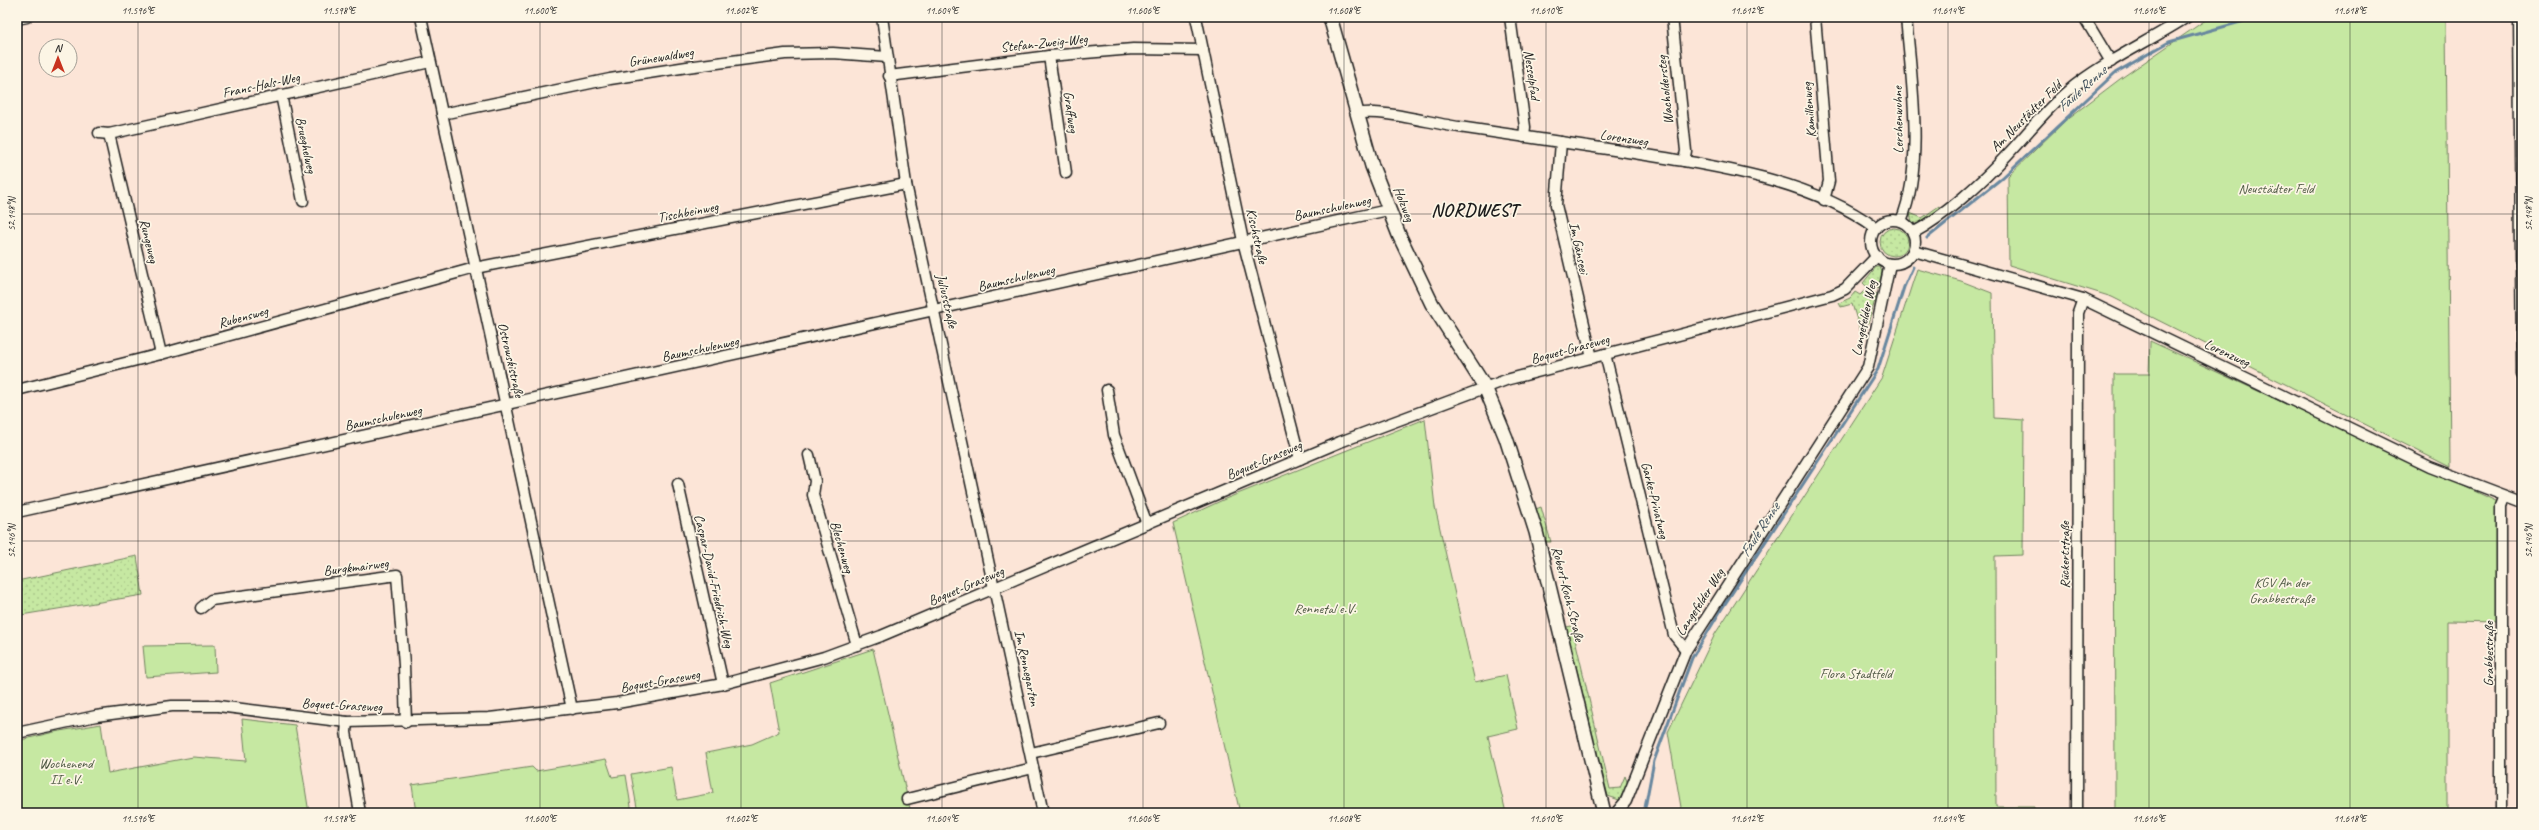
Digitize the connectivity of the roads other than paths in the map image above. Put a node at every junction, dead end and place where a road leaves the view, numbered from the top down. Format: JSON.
{"nodes":[{"id":1,"x":27,"y":17,"type":"edge"},
{"id":2,"x":421,"y":17,"type":"edge"},
{"id":3,"x":882,"y":17,"type":"edge"},
{"id":4,"x":1196,"y":17,"type":"edge"},
{"id":5,"x":1330,"y":17,"type":"edge"},
{"id":6,"x":1510,"y":17,"type":"edge"},
{"id":7,"x":1672,"y":17,"type":"edge"},
{"id":8,"x":1815,"y":17,"type":"edge"},
{"id":9,"x":1906,"y":17,"type":"edge"},
{"id":10,"x":2084,"y":17,"type":"edge"},
{"id":11,"x":2186,"y":17,"type":"edge"},
{"id":12,"x":2519,"y":17,"type":"edge"},
{"id":13,"x":17,"y":19,"type":"edge"},
{"id":14,"x":1203,"y":50,"type":"junction"},
{"id":15,"x":1049,"y":56,"type":"junction"},
{"id":16,"x":887,"y":57,"type":"junction"},
{"id":17,"x":430,"y":62,"type":"junction"},
{"id":18,"x":2111,"y":62,"type":"junction"},
{"id":19,"x":890,"y":76,"type":"junction"},
{"id":20,"x":281,"y":95,"type":"junction"},
{"id":21,"x":442,"y":114,"type":"junction"},
{"id":22,"x":1358,"y":114,"type":"junction"},
{"id":23,"x":99,"y":133,"type":"dead end"},
{"id":24,"x":109,"y":134,"type":"junction"},
{"id":25,"x":1524,"y":136,"type":"junction"},
{"id":26,"x":1561,"y":142,"type":"junction"},
{"id":27,"x":1684,"y":161,"type":"junction"},
{"id":28,"x":1066,"y":173,"type":"dead end"},
{"id":29,"x":906,"y":184,"type":"junction"},
{"id":30,"x":1824,"y":200,"type":"junction"},
{"id":31,"x":303,"y":201,"type":"dead end"},
{"id":32,"x":1388,"y":210,"type":"junction"},
{"id":33,"x":1901,"y":221,"type":"junction"},
{"id":34,"x":1876,"y":228,"type":"junction"},
{"id":35,"x":1913,"y":233,"type":"junction"},
{"id":36,"x":1243,"y":242,"type":"junction"},
{"id":37,"x":1914,"y":251,"type":"junction"},
{"id":38,"x":1877,"y":256,"type":"junction"},
{"id":39,"x":1890,"y":264,"type":"junction"},
{"id":40,"x":475,"y":268,"type":"junction"},
{"id":41,"x":2083,"y":299,"type":"junction"},
{"id":42,"x":935,"y":311,"type":"junction"},
{"id":43,"x":161,"y":354,"type":"junction"},
{"id":44,"x":1605,"y":354,"type":"junction"},
{"id":45,"x":1592,"y":358,"type":"junction"},
{"id":46,"x":2522,"y":374,"type":"edge"},
{"id":47,"x":1485,"y":387,"type":"junction"},
{"id":48,"x":17,"y":390,"type":"edge"},
{"id":49,"x":1107,"y":390,"type":"dead end"},
{"id":50,"x":507,"y":405,"type":"junction"},
{"id":51,"x":809,"y":455,"type":"dead end"},
{"id":52,"x":1300,"y":459,"type":"junction"},
{"id":53,"x":678,"y":484,"type":"dead end"},
{"id":54,"x":2505,"y":496,"type":"junction"},
{"id":55,"x":2522,"y":501,"type":"edge"},
{"id":56,"x":17,"y":512,"type":"edge"},
{"id":57,"x":1147,"y":524,"type":"junction"},
{"id":58,"x":995,"y":589,"type":"junction"},
{"id":59,"x":201,"y":608,"type":"dead end"},
{"id":60,"x":857,"y":645,"type":"junction"},
{"id":61,"x":1686,"y":650,"type":"junction"},
{"id":62,"x":722,"y":684,"type":"junction"},
{"id":63,"x":572,"y":709,"type":"junction"},
{"id":64,"x":347,"y":722,"type":"junction"},
{"id":65,"x":406,"y":722,"type":"junction"},
{"id":66,"x":1159,"y":723,"type":"dead end"},
{"id":67,"x":17,"y":733,"type":"edge"},
{"id":68,"x":1031,"y":753,"type":"junction"},
{"id":69,"x":1033,"y":768,"type":"junction"},
{"id":70,"x":907,"y":799,"type":"dead end"},
{"id":71,"x":360,"y":813,"type":"edge"},
{"id":72,"x":1043,"y":813,"type":"edge"},
{"id":73,"x":1604,"y":813,"type":"edge"},
{"id":74,"x":1616,"y":813,"type":"edge"},
{"id":75,"x":2077,"y":813,"type":"edge"},
{"id":76,"x":2501,"y":813,"type":"edge"}],
"edges":[{"from":1,"to":13,"type":"street"},
{"from":2,"to":17,"type":"street","name":"Ostrowskistraße"},
{"from":3,"to":16,"type":"street","name":"Juliusstraße"},
{"from":4,"to":14,"type":"street","name":"Kischstraße"},
{"from":5,"to":22,"type":"street","name":"Holzweg"},
{"from":6,"to":25,"type":"street","name":"Nesselpfad"},
{"from":7,"to":27,"type":"street","name":"Wacholdersteg"},
{"from":8,"to":30,"type":"street","name":"Kamillenweg"},
{"from":9,"to":33,"type":"street","name":"Lerchenwuhne"},
{"from":10,"to":18,"type":"street"},
{"from":11,"to":18,"type":"street","name":"Am Neustädter Feld"},
{"from":12,"to":46,"type":"street"},
{"from":14,"to":15,"type":"street","name":"Stefan-Zweig-Weg"},
{"from":14,"to":36,"type":"street","name":"Kischstraße"},
{"from":15,"to":19,"type":"street","name":"Stefan-Zweig-Weg"},
{"from":15,"to":28,"type":"street","name":"Graffweg"},
{"from":16,"to":19,"type":"street","name":"Juliusstraße"},
{"from":16,"to":21,"type":"street","name":"Grünewaldweg"},
{"from":17,"to":20,"type":"street","name":"Frans-Hals-Weg"},
{"from":17,"to":21,"type":"street","name":"Ostrowskistraße"},
{"from":18,"to":35,"type":"street","name":"Am Neustädter Feld"},
{"from":19,"to":29,"type":"street","name":"Juliusstraße"},
{"from":20,"to":24,"type":"street","name":"Frans-Hals-Weg"},
{"from":20,"to":31,"type":"street","name":"Brueghelweg"},
{"from":21,"to":40,"type":"street","name":"Ostrowskistraße"},
{"from":22,"to":25,"type":"street","name":"Lorenzweg"},
{"from":22,"to":32,"type":"street","name":"Holzweg"},
{"from":23,"to":24,"type":"street","name":"Frans-Hals-Weg"},
{"from":24,"to":43,"type":"street","name":"Rungeweg"},
{"from":25,"to":26,"type":"street","name":"Lorenzweg"},
{"from":26,"to":27,"type":"street","name":"Lorenzweg"},
{"from":26,"to":45,"type":"street","name":"Im Gänseei"},
{"from":27,"to":30,"type":"street","name":"Lorenzweg"},
{"from":29,"to":40,"type":"street","name":"Tischbeinweg"},
{"from":29,"to":42,"type":"street","name":"Juliusstraße"},
{"from":30,"to":34,"type":"street","name":"Lorenzweg"},
{"from":32,"to":36,"type":"street","name":"Baumschulenweg"},
{"from":32,"to":47,"type":"street","name":"Holzweg"},
{"from":33,"to":34,"type":"street"},
{"from":33,"to":35,"type":"street"},
{"from":34,"to":38,"type":"street"},
{"from":35,"to":37,"type":"street"},
{"from":36,"to":42,"type":"street","name":"Baumschulenweg"},
{"from":36,"to":52,"type":"street","name":"Kischstraße"},
{"from":37,"to":39,"type":"street"},
{"from":37,"to":41,"type":"street","name":"Lorenzweg"},
{"from":38,"to":39,"type":"street"},
{"from":38,"to":44,"type":"street","name":"Boquet-Graseweg"},
{"from":39,"to":61,"type":"street","name":"Langefelder Weg"},
{"from":40,"to":43,"type":"street","name":"Rubensweg"},
{"from":40,"to":50,"type":"street","name":"Ostrowskistraße"},
{"from":41,"to":54,"type":"street","name":"Lorenzweg"},
{"from":41,"to":75,"type":"street","name":"Rückertstraße"},
{"from":42,"to":50,"type":"street","name":"Baumschulenweg"},
{"from":42,"to":58,"type":"street","name":"Juliusstraße"},
{"from":43,"to":48,"type":"street","name":"Rubensweg"},
{"from":44,"to":45,"type":"street","name":"Boquet-Graseweg"},
{"from":44,"to":61,"type":"street","name":"Garke-Privatweg"},
{"from":45,"to":47,"type":"street","name":"Boquet-Graseweg"},
{"from":47,"to":52,"type":"street","name":"Boquet-Graseweg"},
{"from":47,"to":73,"type":"street","name":"Robert-Koch-Straße"},
{"from":49,"to":57,"type":"street"},
{"from":50,"to":56,"type":"street","name":"Baumschulenweg"},
{"from":50,"to":63,"type":"street","name":"Ostrowskistraße"},
{"from":51,"to":60,"type":"street","name":"Blechenweg"},
{"from":52,"to":57,"type":"street","name":"Boquet-Graseweg"},
{"from":53,"to":62,"type":"street","name":"Caspar-David-Friedrich-Weg"},
{"from":54,"to":55,"type":"street","name":"Lorenzweg"},
{"from":54,"to":76,"type":"street","name":"Grabbestraße"},
{"from":57,"to":58,"type":"street","name":"Boquet-Graseweg"},
{"from":58,"to":60,"type":"street","name":"Boquet-Graseweg"},
{"from":58,"to":68,"type":"street","name":"Im Rennegarten"},
{"from":59,"to":65,"type":"street","name":"Burgkmairweg"},
{"from":60,"to":62,"type":"street","name":"Boquet-Graseweg"},
{"from":61,"to":74,"type":"street","name":"Langefelder Weg"},
{"from":62,"to":63,"type":"street","name":"Boquet-Graseweg"},
{"from":63,"to":65,"type":"street","name":"Boquet-Graseweg"},
{"from":64,"to":65,"type":"street","name":"Boquet-Graseweg"},
{"from":64,"to":67,"type":"street","name":"Boquet-Graseweg"},
{"from":64,"to":71,"type":"street"},
{"from":66,"to":68,"type":"street"},
{"from":68,"to":69,"type":"street","name":"Im Rennegarten"},
{"from":69,"to":70,"type":"street"},
{"from":69,"to":72,"type":"street","name":"Im Rennegarten"}]}
